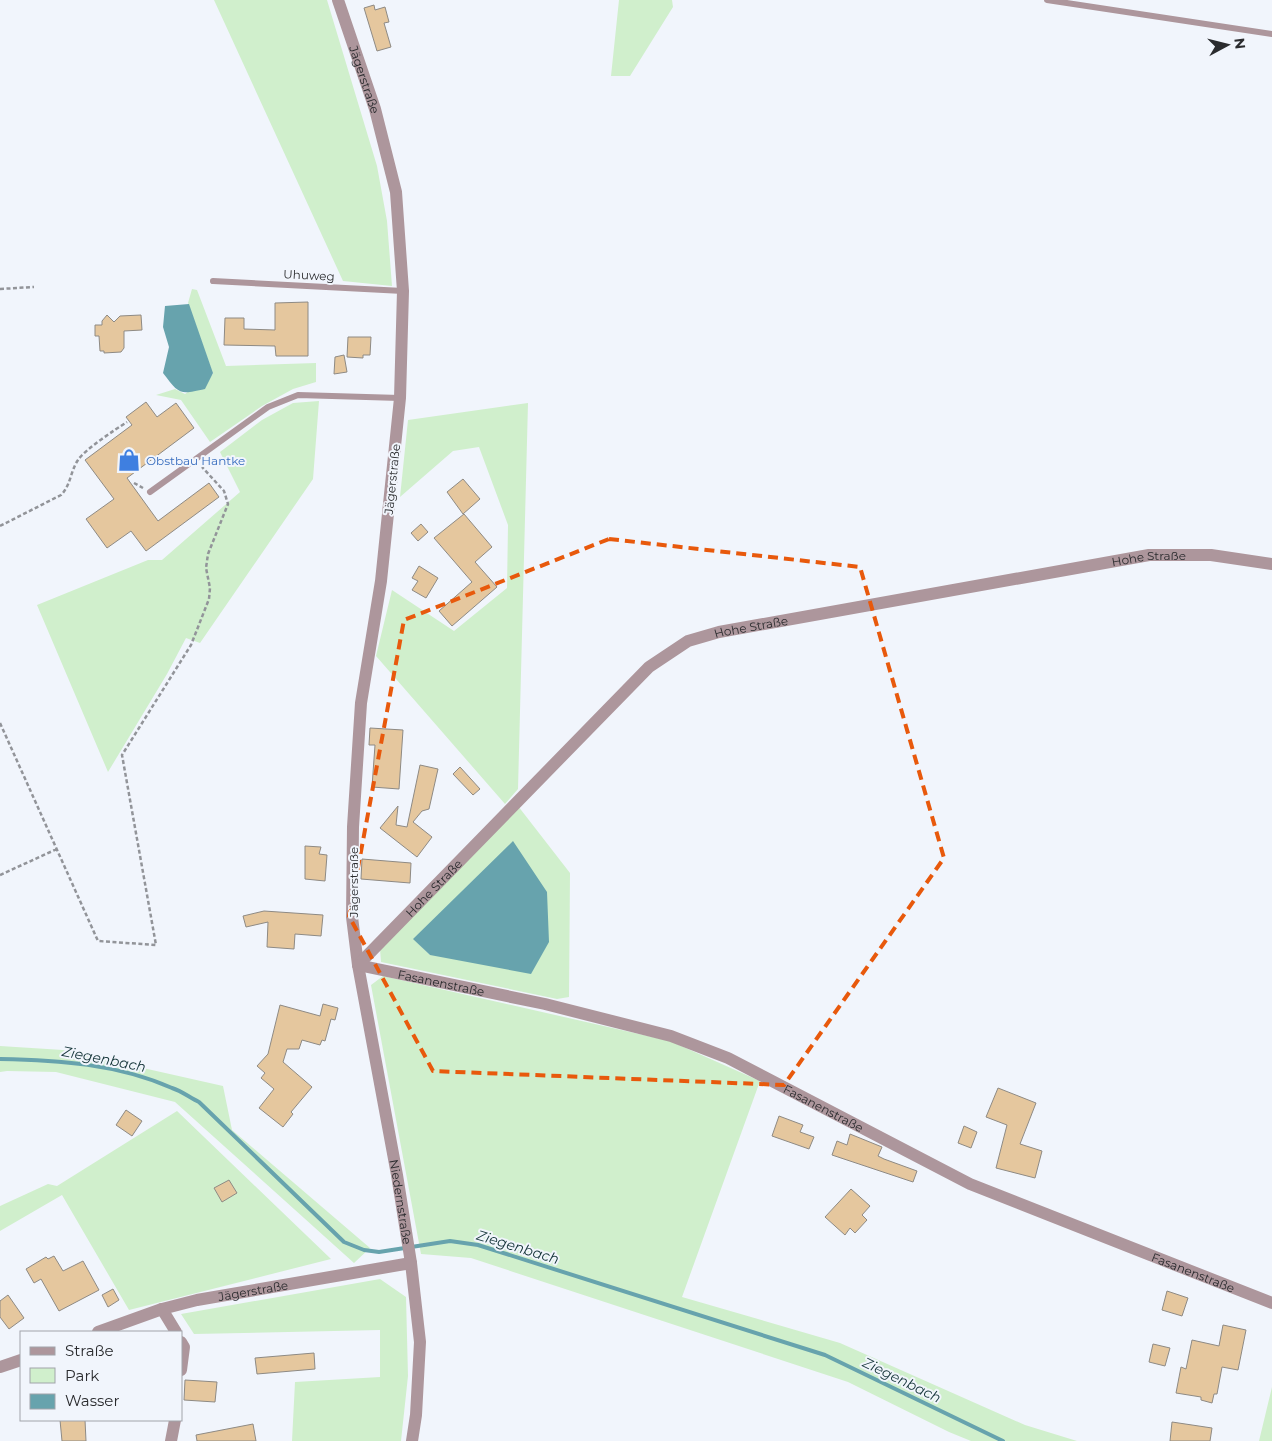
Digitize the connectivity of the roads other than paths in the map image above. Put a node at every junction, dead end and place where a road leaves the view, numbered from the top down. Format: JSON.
{"nodes":[{"id":1,"x":338,"y":0,"type":"edge"},
{"id":2,"x":1047,"y":0,"type":"edge"},
{"id":3,"x":1272,"y":34,"type":"edge"},
{"id":4,"x":213,"y":281,"type":"dead end"},
{"id":5,"x":403,"y":291,"type":"junction"},
{"id":6,"x":400,"y":398,"type":"junction"},
{"id":7,"x":150,"y":492,"type":"dead end"},
{"id":8,"x":1272,"y":564,"type":"edge"},
{"id":9,"x":358,"y":965,"type":"junction"},
{"id":10,"x":411,"y":1260,"type":"junction"},
{"id":11,"x":1272,"y":1303,"type":"edge"},
{"id":12,"x":162,"y":1309,"type":"junction"},
{"id":13,"x":101,"y":1331,"type":"edge"},
{"id":14,"x":175,"y":1331,"type":"edge"},
{"id":15,"x":182,"y":1344,"type":"edge"},
{"id":16,"x":20,"y":1360,"type":"edge"},
{"id":17,"x":182,"y":1362,"type":"edge"},
{"id":18,"x":0,"y":1367,"type":"edge"},
{"id":19,"x":175,"y":1421,"type":"edge"},
{"id":20,"x":171,"y":1441,"type":"edge"},
{"id":21,"x":412,"y":1441,"type":"edge"}],
"edges":[{"from":1,"to":5,"type":"street","name":"Jägerstraße"},
{"from":2,"to":3,"type":"lane"},
{"from":4,"to":5,"type":"lane","name":"Uhuweg"},
{"from":5,"to":6,"type":"street","name":"Jägerstraße"},
{"from":6,"to":7,"type":"lane"},
{"from":6,"to":9,"type":"street","name":"Jägerstraße"},
{"from":8,"to":9,"type":"street","name":"Hohe Straße"},
{"from":9,"to":10,"type":"street","name":"Niedernstraße"},
{"from":9,"to":11,"type":"street","name":"Fasanenstraße"},
{"from":10,"to":12,"type":"street","name":"Jägerstraße"},
{"from":10,"to":21,"type":"street","name":"Niedernstraße"},
{"from":12,"to":13,"type":"street","name":"Jägerstraße"},
{"from":12,"to":14,"type":"street"},
{"from":15,"to":17,"type":"street"},
{"from":16,"to":18,"type":"street"},
{"from":19,"to":20,"type":"street"}]}
